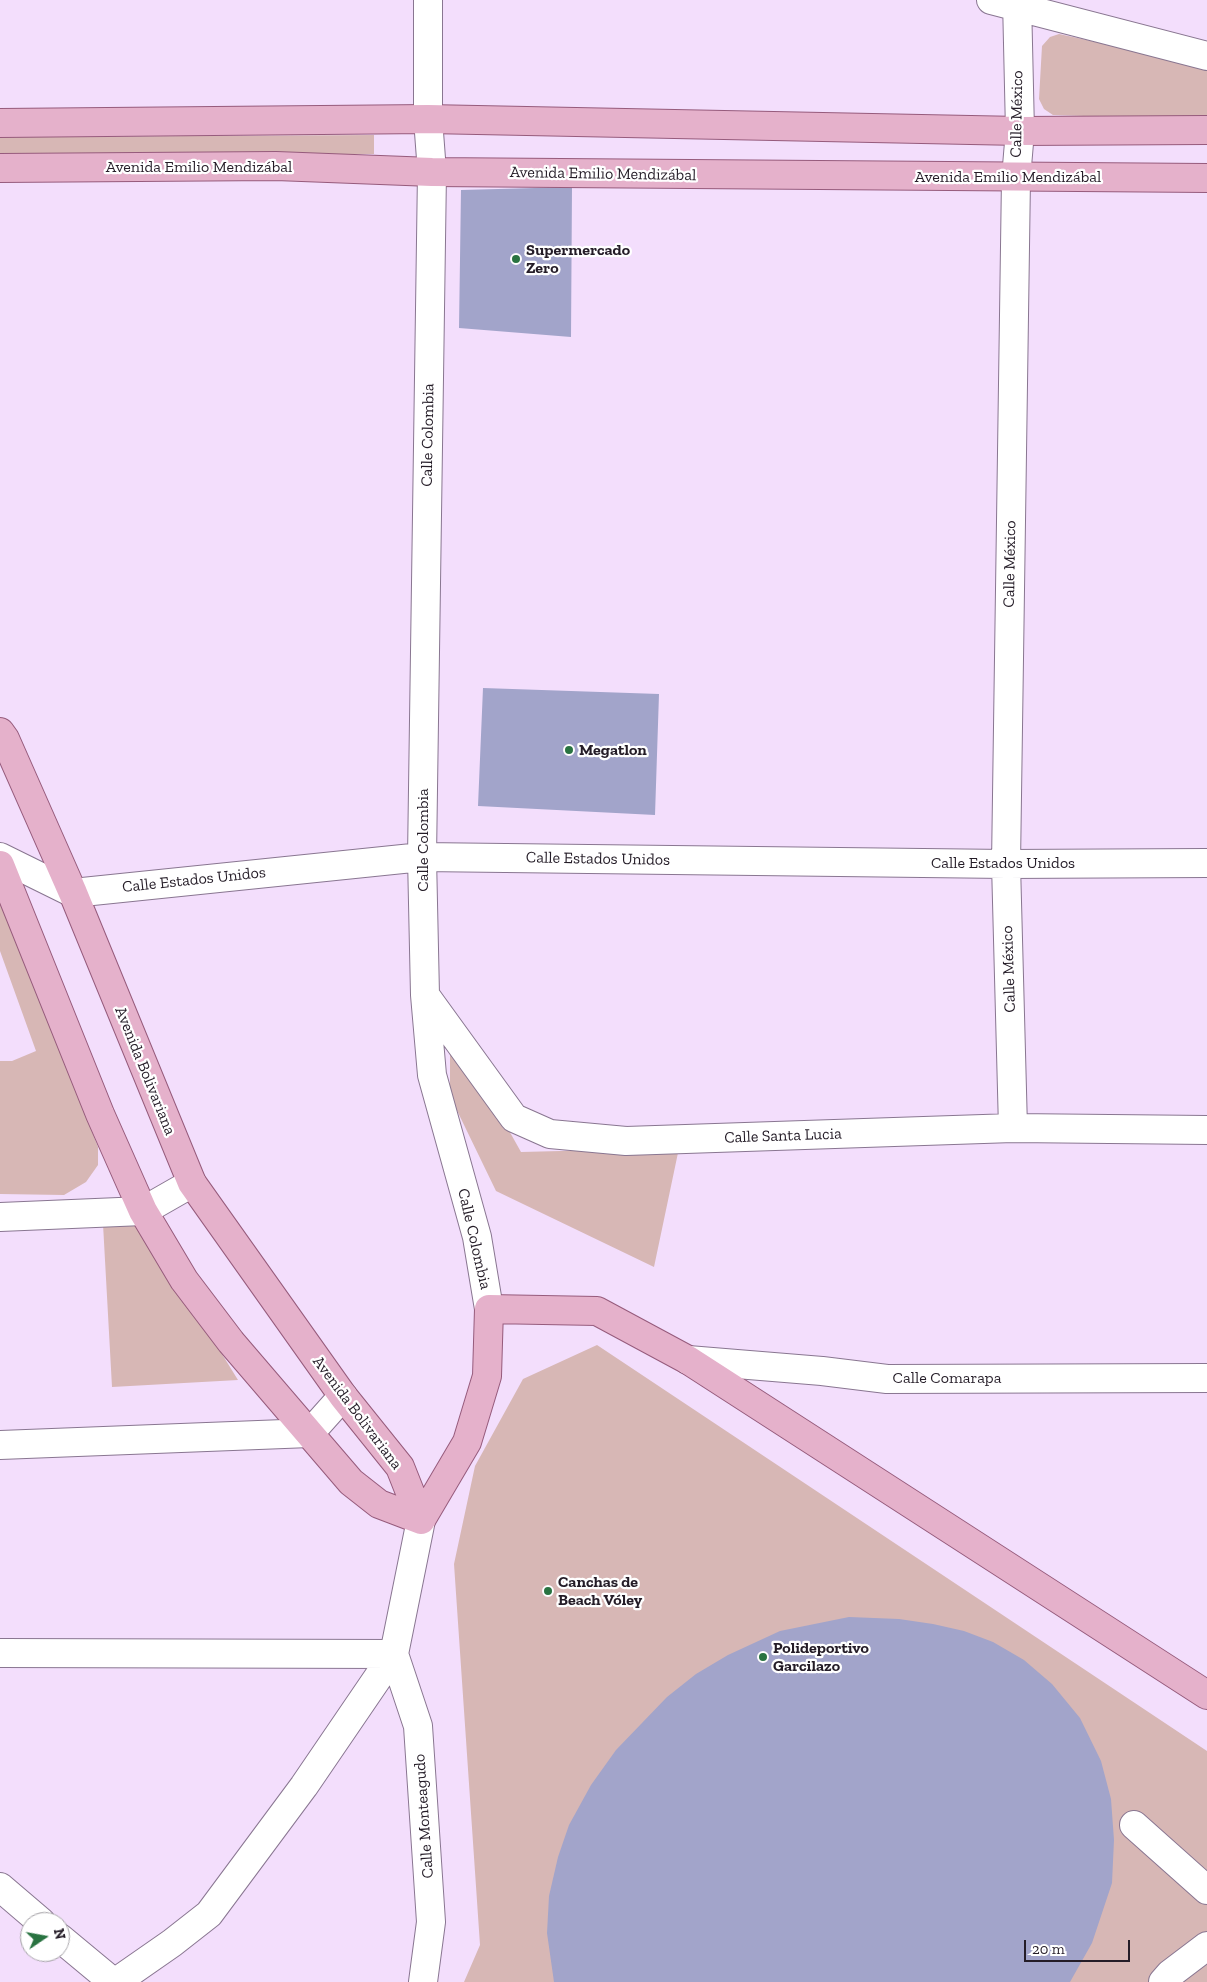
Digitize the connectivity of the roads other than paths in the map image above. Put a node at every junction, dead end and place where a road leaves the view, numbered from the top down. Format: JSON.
{"nodes":[{"id":1,"x":428,"y":0,"type":"edge"},
{"id":2,"x":1008,"y":2,"type":"edge"},
{"id":3,"x":1207,"y":56,"type":"edge"},
{"id":4,"x":428,"y":119,"type":"junction"},
{"id":5,"x":0,"y":123,"type":"edge"},
{"id":6,"x":1207,"y":130,"type":"edge"},
{"id":7,"x":1020,"y":131,"type":"junction"},
{"id":8,"x":0,"y":168,"type":"edge"},
{"id":9,"x":432,"y":172,"type":"junction"},
{"id":10,"x":1016,"y":178,"type":"junction"},
{"id":11,"x":1207,"y":178,"type":"edge"},
{"id":12,"x":0,"y":732,"type":"edge"},
{"id":13,"x":0,"y":856,"type":"edge"},
{"id":14,"x":422,"y":857,"type":"junction"},
{"id":15,"x":1207,"y":863,"type":"edge"},
{"id":16,"x":1006,"y":864,"type":"junction"},
{"id":17,"x":0,"y":865,"type":"edge"},
{"id":18,"x":73,"y":893,"type":"junction"},
{"id":19,"x":425,"y":995,"type":"junction"},
{"id":20,"x":1013,"y":1128,"type":"junction"},
{"id":21,"x":1207,"y":1130,"type":"edge"},
{"id":22,"x":192,"y":1183,"type":"junction"},
{"id":23,"x":143,"y":1211,"type":"junction"},
{"id":24,"x":0,"y":1217,"type":"edge"},
{"id":25,"x":489,"y":1309,"type":"junction"},
{"id":26,"x":688,"y":1360,"type":"junction"},
{"id":27,"x":1207,"y":1378,"type":"edge"},
{"id":28,"x":343,"y":1396,"type":"junction"},
{"id":29,"x":310,"y":1433,"type":"junction"},
{"id":30,"x":0,"y":1445,"type":"edge"},
{"id":31,"x":421,"y":1520,"type":"junction"},
{"id":32,"x":0,"y":1653,"type":"edge"},
{"id":33,"x":394,"y":1654,"type":"junction"},
{"id":34,"x":1207,"y":1695,"type":"edge"},
{"id":35,"x":1134,"y":1825,"type":"dead end"},
{"id":36,"x":0,"y":1887,"type":"edge"},
{"id":37,"x":1207,"y":1890,"type":"edge"},
{"id":38,"x":29,"y":1912,"type":"edge"},
{"id":39,"x":70,"y":1946,"type":"edge"},
{"id":40,"x":1207,"y":1946,"type":"edge"},
{"id":41,"x":114,"y":1982,"type":"edge"},
{"id":42,"x":423,"y":1982,"type":"edge"},
{"id":43,"x":1163,"y":1982,"type":"edge"}],
"edges":[{"from":1,"to":4,"type":"street","name":"Calle Colombia"},
{"from":2,"to":3,"type":"street"},
{"from":2,"to":7,"type":"street","name":"Calle México"},
{"from":4,"to":5,"type":"main road"},
{"from":4,"to":7,"type":"main road"},
{"from":4,"to":9,"type":"street","name":"Calle Colombia"},
{"from":6,"to":7,"type":"main road"},
{"from":7,"to":10,"type":"street","name":"Calle México"},
{"from":8,"to":9,"type":"main road","name":"Avenida Emilio Mendizábal"},
{"from":9,"to":10,"type":"main road","name":"Avenida Emilio Mendizábal"},
{"from":9,"to":14,"type":"street","name":"Calle Colombia"},
{"from":10,"to":11,"type":"main road","name":"Avenida Emilio Mendizábal"},
{"from":10,"to":16,"type":"street","name":"Calle México"},
{"from":12,"to":18,"type":"main road","name":"Avenida Bolivariana"},
{"from":13,"to":18,"type":"street"},
{"from":14,"to":16,"type":"street","name":"Calle Estados Unidos"},
{"from":14,"to":18,"type":"street","name":"Calle Estados Unidos"},
{"from":14,"to":19,"type":"street","name":"Calle Colombia"},
{"from":15,"to":16,"type":"street","name":"Calle Estados Unidos"},
{"from":16,"to":20,"type":"street","name":"Calle México"},
{"from":17,"to":23,"type":"main road"},
{"from":18,"to":22,"type":"main road","name":"Avenida Bolivariana"},
{"from":19,"to":20,"type":"street","name":"Calle Santa Lucia"},
{"from":19,"to":25,"type":"street","name":"Calle Colombia"},
{"from":20,"to":21,"type":"street","name":"Calle Santa Lucia"},
{"from":22,"to":23,"type":"street"},
{"from":22,"to":28,"type":"main road","name":"Avenida Bolivariana"},
{"from":23,"to":24,"type":"street"},
{"from":23,"to":29,"type":"main road"},
{"from":25,"to":26,"type":"main road"},
{"from":25,"to":31,"type":"main road","name":"Calle Colombia"},
{"from":26,"to":27,"type":"street","name":"Calle Comarapa"},
{"from":26,"to":34,"type":"main road"},
{"from":28,"to":29,"type":"street"},
{"from":28,"to":31,"type":"main road","name":"Avenida Bolivariana"},
{"from":29,"to":30,"type":"street"},
{"from":29,"to":31,"type":"main road"},
{"from":31,"to":33,"type":"street","name":"Calle Colombia"},
{"from":32,"to":33,"type":"street"},
{"from":33,"to":41,"type":"street"},
{"from":33,"to":42,"type":"street","name":"Calle Monteagudo"},
{"from":35,"to":37,"type":"street"},
{"from":36,"to":38,"type":"street"},
{"from":39,"to":41,"type":"street"},
{"from":40,"to":43,"type":"street"}]}
